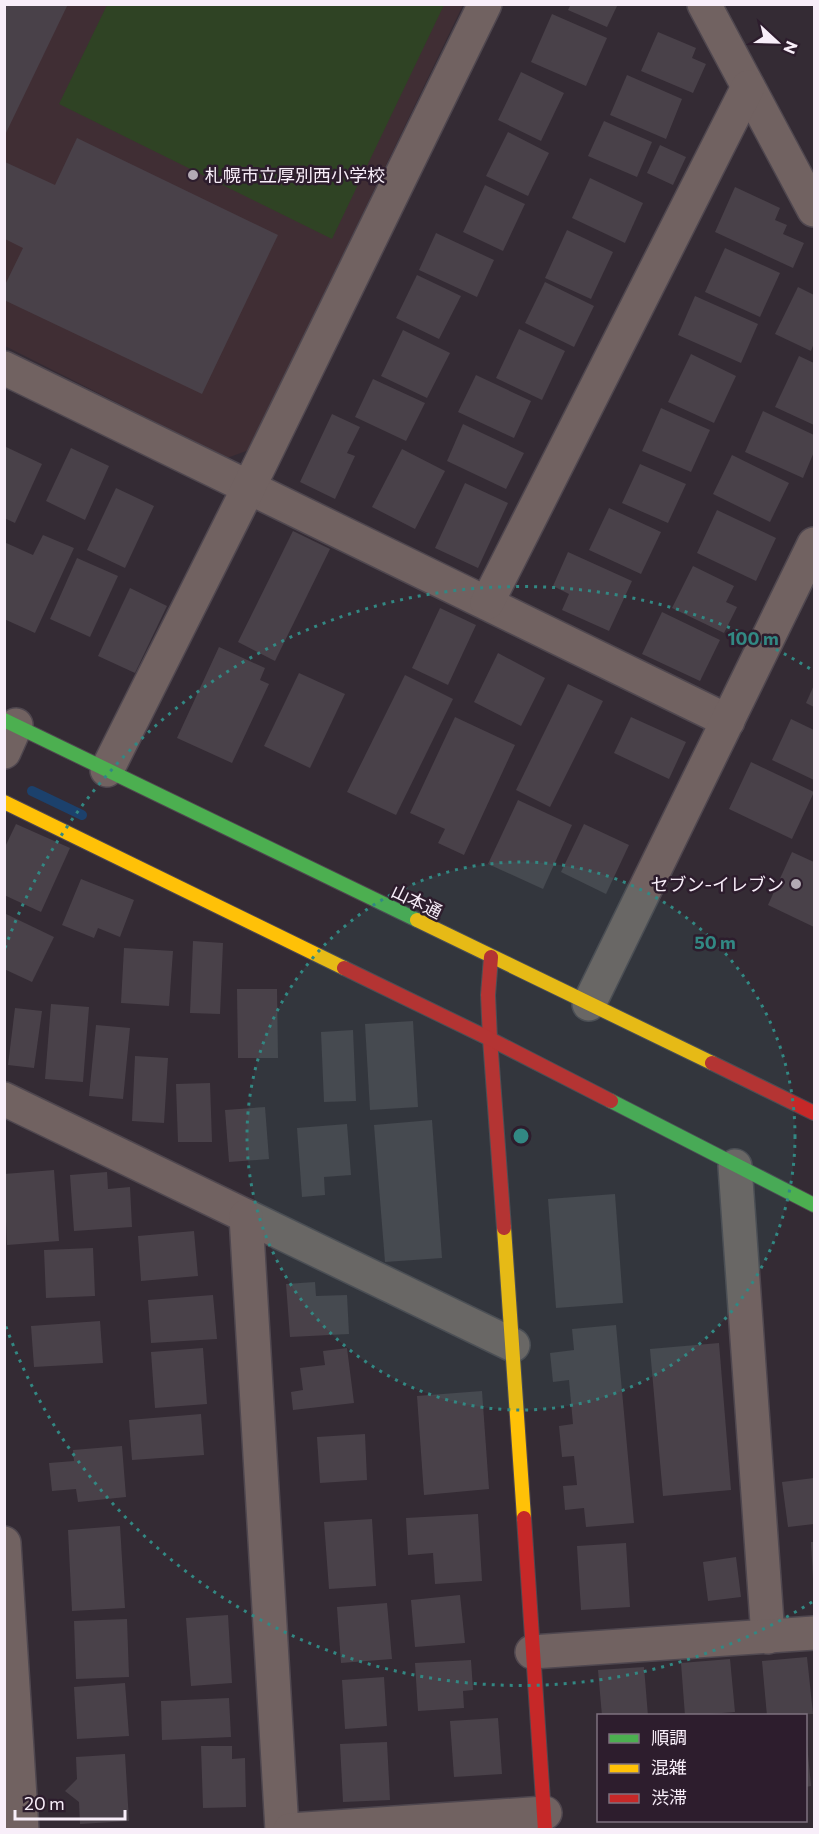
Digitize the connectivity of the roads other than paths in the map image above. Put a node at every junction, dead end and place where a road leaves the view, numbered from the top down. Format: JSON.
{"nodes":[{"id":1,"x":485,"y":4,"type":"edge"},
{"id":2,"x":704,"y":4,"type":"edge"},
{"id":3,"x":748,"y":87,"type":"junction"},
{"id":4,"x":814,"y":210,"type":"edge"},
{"id":5,"x":4,"y":368,"type":"edge"},
{"id":6,"x":249,"y":487,"type":"junction"},
{"id":7,"x":814,"y":544,"type":"edge"},
{"id":8,"x":487,"y":603,"type":"junction"},
{"id":9,"x":728,"y":721,"type":"junction"},
{"id":10,"x":8,"y":732,"type":"edge"},
{"id":11,"x":107,"y":770,"type":"junction"},
{"id":12,"x":4,"y":802,"type":"edge"},
{"id":13,"x":491,"y":957,"type":"junction"},
{"id":14,"x":589,"y":1004,"type":"junction"},
{"id":15,"x":490,"y":1034,"type":"junction"},
{"id":16,"x":4,"y":1099,"type":"edge"},
{"id":17,"x":814,"y":1113,"type":"edge"},
{"id":18,"x":735,"y":1166,"type":"junction"},
{"id":19,"x":814,"y":1205,"type":"edge"},
{"id":20,"x":246,"y":1216,"type":"junction"},
{"id":21,"x":513,"y":1345,"type":"junction"},
{"id":22,"x":4,"y":1543,"type":"edge"},
{"id":23,"x":814,"y":1633,"type":"edge"},
{"id":24,"x":768,"y":1637,"type":"junction"},
{"id":25,"x":531,"y":1652,"type":"junction"},
{"id":26,"x":545,"y":1821,"type":"edge"},
{"id":27,"x":22,"y":1830,"type":"edge"},
{"id":28,"x":282,"y":1830,"type":"edge"},
{"id":29,"x":290,"y":1830,"type":"edge"}],
"edges":[{"from":1,"to":6,"type":"street"},
{"from":2,"to":3,"type":"street"},
{"from":3,"to":4,"type":"street"},
{"from":3,"to":8,"type":"street"},
{"from":5,"to":6,"type":"street"},
{"from":6,"to":8,"type":"street"},
{"from":6,"to":11,"type":"street"},
{"from":7,"to":9,"type":"street"},
{"from":8,"to":9,"type":"street"},
{"from":9,"to":14,"type":"street"},
{"from":10,"to":11,"type":"street","name":"山本通"},
{"from":11,"to":13,"type":"street","name":"山本通"},
{"from":12,"to":15,"type":"street"},
{"from":13,"to":14,"type":"street","name":"山本通"},
{"from":13,"to":15,"type":"street"},
{"from":14,"to":17,"type":"street","name":"山本通"},
{"from":15,"to":18,"type":"street"},
{"from":15,"to":21,"type":"street"},
{"from":16,"to":20,"type":"street"},
{"from":18,"to":19,"type":"street"},
{"from":18,"to":24,"type":"street"},
{"from":20,"to":21,"type":"street"},
{"from":20,"to":28,"type":"street"},
{"from":21,"to":25,"type":"street"},
{"from":22,"to":27,"type":"street"},
{"from":23,"to":24,"type":"street"},
{"from":24,"to":25,"type":"street"},
{"from":25,"to":26,"type":"street"},
{"from":26,"to":29,"type":"street"}]}
